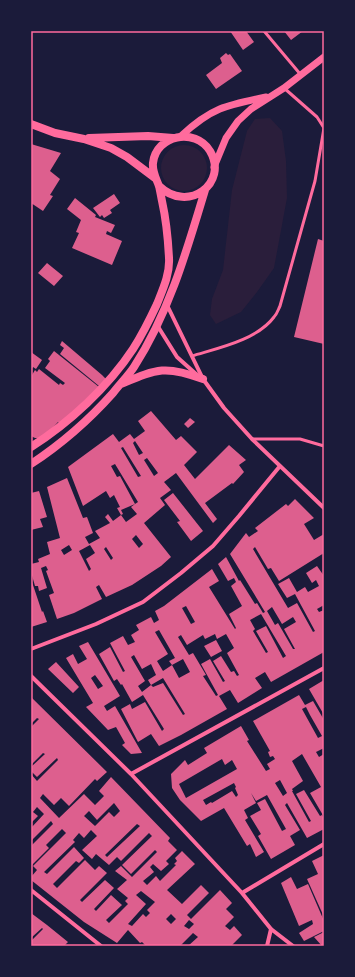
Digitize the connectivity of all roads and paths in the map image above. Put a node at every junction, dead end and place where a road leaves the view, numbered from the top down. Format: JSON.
{"nodes":[{"id":1,"x":264,"y":31,"type":"edge"},
{"id":2,"x":324,"y":57,"type":"edge"},
{"id":3,"x":302,"y":75,"type":"junction"},
{"id":4,"x":284,"y":88,"type":"junction"},
{"id":5,"x":270,"y":96,"type":"junction"},
{"id":6,"x":31,"y":124,"type":"edge"},
{"id":7,"x":324,"y":128,"type":"edge"},
{"id":8,"x":177,"y":137,"type":"junction"},
{"id":9,"x":84,"y":139,"type":"junction"},
{"id":10,"x":214,"y":167,"type":"junction"},
{"id":11,"x":157,"y":182,"type":"junction"},
{"id":12,"x":204,"y":190,"type":"junction"},
{"id":13,"x":166,"y":303,"type":"junction"},
{"id":14,"x":151,"y":316,"type":"junction"},
{"id":15,"x":157,"y":325,"type":"junction"},
{"id":16,"x":192,"y":356,"type":"junction"},
{"id":17,"x":203,"y":379,"type":"junction"},
{"id":18,"x":121,"y":384,"type":"junction"},
{"id":19,"x":252,"y":439,"type":"junction"},
{"id":20,"x":324,"y":446,"type":"edge"},
{"id":21,"x":31,"y":447,"type":"edge"},
{"id":22,"x":31,"y":464,"type":"edge"},
{"id":23,"x":280,"y":466,"type":"junction"},
{"id":24,"x":324,"y":508,"type":"edge"},
{"id":25,"x":31,"y":649,"type":"edge"},
{"id":26,"x":324,"y":668,"type":"edge"},
{"id":27,"x":31,"y":676,"type":"edge"},
{"id":28,"x":131,"y":774,"type":"junction"},
{"id":29,"x":324,"y":844,"type":"edge"},
{"id":30,"x":31,"y":890,"type":"edge"},
{"id":31,"x":242,"y":893,"type":"junction"},
{"id":32,"x":271,"y":929,"type":"junction"},
{"id":33,"x":100,"y":946,"type":"edge"},
{"id":34,"x":267,"y":946,"type":"edge"},
{"id":35,"x":293,"y":946,"type":"edge"}],
"edges":[{"from":1,"to":3,"type":"lane"},
{"from":2,"to":3,"type":"street"},
{"from":3,"to":4,"type":"street"},
{"from":4,"to":5,"type":"street"},
{"from":4,"to":7,"type":"lane"},
{"from":5,"to":8,"type":"street"},
{"from":5,"to":10,"type":"street"},
{"from":6,"to":9,"type":"main road"},
{"from":7,"to":16,"type":"lane"},
{"from":8,"to":9,"type":"main road"},
{"from":8,"to":10,"type":"main road"},
{"from":8,"to":11,"type":"main road"},
{"from":9,"to":11,"type":"main road"},
{"from":10,"to":12,"type":"main road"},
{"from":11,"to":12,"type":"main road"},
{"from":11,"to":14,"type":"main road"},
{"from":12,"to":13,"type":"main road"},
{"from":13,"to":15,"type":"main road"},
{"from":13,"to":16,"type":"street"},
{"from":14,"to":15,"type":"street"},
{"from":14,"to":21,"type":"main road"},
{"from":15,"to":17,"type":"street"},
{"from":15,"to":18,"type":"main road"},
{"from":16,"to":17,"type":"street"},
{"from":17,"to":18,"type":"main road"},
{"from":17,"to":19,"type":"street"},
{"from":18,"to":22,"type":"main road"},
{"from":19,"to":20,"type":"lane"},
{"from":19,"to":23,"type":"street"},
{"from":23,"to":24,"type":"street"},
{"from":23,"to":25,"type":"street"},
{"from":26,"to":28,"type":"street"},
{"from":27,"to":28,"type":"street"},
{"from":28,"to":31,"type":"street"},
{"from":29,"to":31,"type":"street"},
{"from":30,"to":33,"type":"street"},
{"from":31,"to":32,"type":"street"},
{"from":32,"to":34,"type":"street"},
{"from":32,"to":35,"type":"street"}]}
